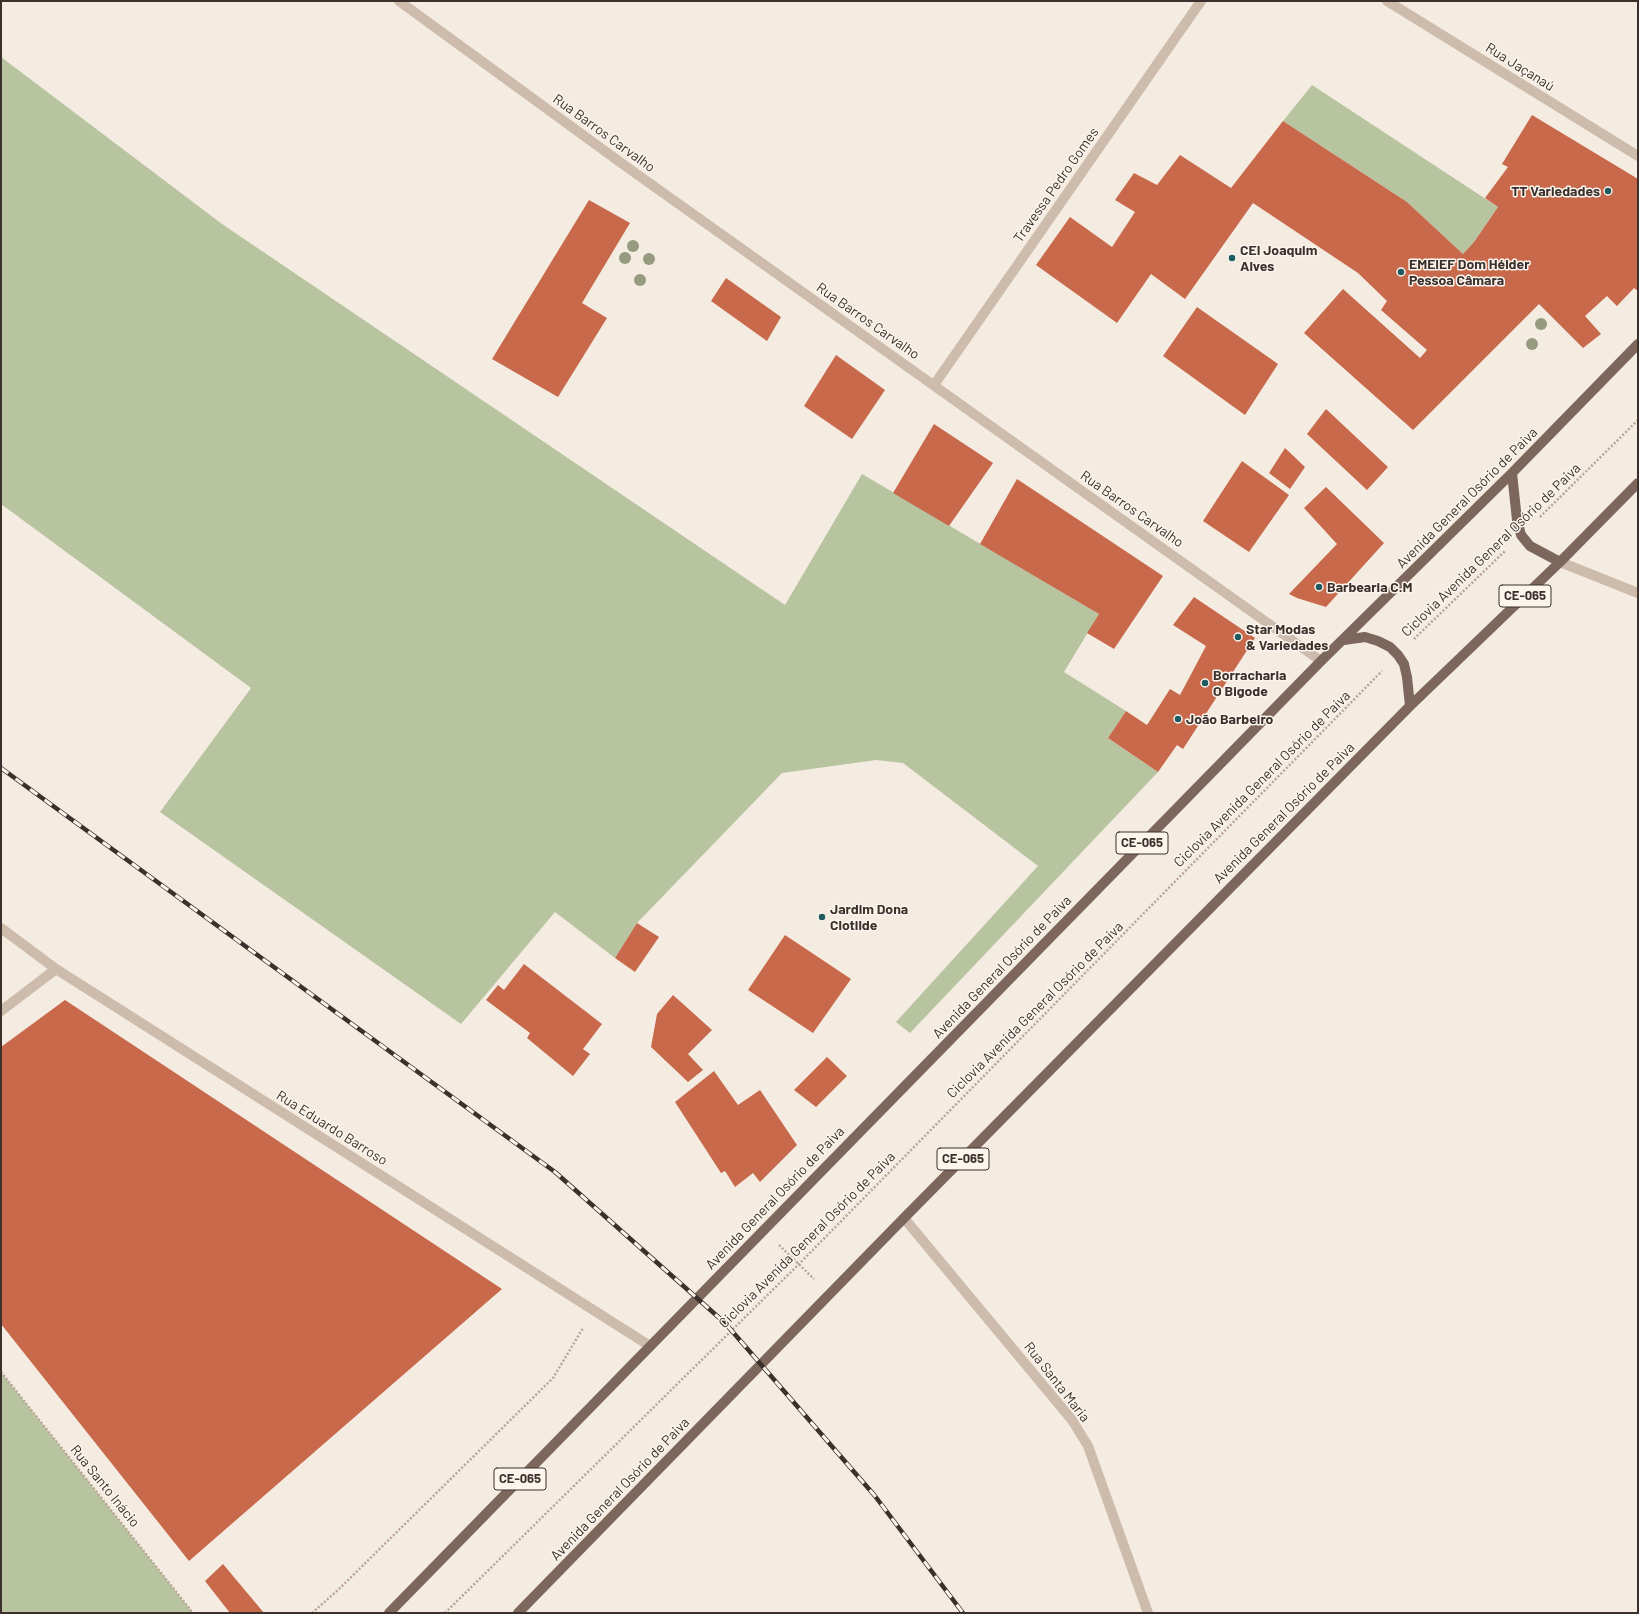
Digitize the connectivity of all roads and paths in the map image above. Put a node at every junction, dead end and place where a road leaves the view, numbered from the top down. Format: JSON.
{"nodes":[{"id":1,"x":399,"y":1,"type":"edge"},
{"id":2,"x":1201,"y":1,"type":"edge"},
{"id":3,"x":1387,"y":1,"type":"edge"},
{"id":4,"x":1638,"y":156,"type":"edge"},
{"id":5,"x":1638,"y":344,"type":"edge"},
{"id":6,"x":934,"y":385,"type":"junction"},
{"id":7,"x":1638,"y":420,"type":"edge"},
{"id":8,"x":1512,"y":473,"type":"junction"},
{"id":9,"x":1638,"y":483,"type":"edge"},
{"id":10,"x":1521,"y":535,"type":"junction"},
{"id":11,"x":1560,"y":562,"type":"junction"},
{"id":12,"x":1638,"y":593,"type":"edge"},
{"id":13,"x":1344,"y":640,"type":"junction"},
{"id":14,"x":1398,"y":654,"type":"junction"},
{"id":15,"x":1321,"y":661,"type":"junction"},
{"id":16,"x":1410,"y":706,"type":"junction"},
{"id":17,"x":1,"y":928,"type":"edge"},
{"id":18,"x":56,"y":969,"type":"junction"},
{"id":19,"x":1,"y":1011,"type":"edge"},
{"id":20,"x":904,"y":1218,"type":"junction"},
{"id":21,"x":764,"y":1230,"type":"junction"},
{"id":22,"x":799,"y":1264,"type":"junction"},
{"id":23,"x":830,"y":1295,"type":"junction"},
{"id":24,"x":593,"y":1310,"type":"junction"},
{"id":25,"x":650,"y":1346,"type":"junction"},
{"id":26,"x":1,"y":1372,"type":"edge"},
{"id":27,"x":193,"y":1613,"type":"edge"},
{"id":28,"x":312,"y":1613,"type":"edge"},
{"id":29,"x":389,"y":1613,"type":"edge"},
{"id":30,"x":445,"y":1613,"type":"edge"},
{"id":31,"x":518,"y":1613,"type":"edge"},
{"id":32,"x":1148,"y":1613,"type":"edge"}],
"edges":[{"from":1,"to":6,"type":"street","name":"Rua Barros Carvalho"},
{"from":2,"to":6,"type":"street","name":"Travessa Pedro Gomes"},
{"from":3,"to":4,"type":"street","name":"Rua Jaçanaú"},
{"from":5,"to":8,"type":"main road","name":"Avenida General Osório de Paiva","number":"CE-065"},
{"from":6,"to":15,"type":"street","name":"Rua Barros Carvalho"},
{"from":7,"to":10,"type":"path","name":"Ciclovia Avenida General Osório de Paiva"},
{"from":8,"to":10,"type":"main road"},
{"from":8,"to":13,"type":"main road","name":"Avenida General Osório de Paiva","number":"CE-065"},
{"from":9,"to":11,"type":"main road","name":"Avenida General Osório de Paiva","number":"CE-065"},
{"from":10,"to":11,"type":"main road"},
{"from":10,"to":14,"type":"path","name":"Ciclovia Avenida General Osório de Paiva"},
{"from":11,"to":12,"type":"street"},
{"from":11,"to":16,"type":"main road","name":"Avenida General Osório de Paiva","number":"CE-065"},
{"from":13,"to":14,"type":"main road"},
{"from":13,"to":15,"type":"main road","name":"Avenida General Osório de Paiva","number":"CE-065"},
{"from":14,"to":16,"type":"main road"},
{"from":14,"to":22,"type":"path","name":"Ciclovia Avenida General Osório de Paiva"},
{"from":15,"to":21,"type":"main road","name":"Avenida General Osório de Paiva","number":"CE-065"},
{"from":16,"to":20,"type":"main road","name":"Avenida General Osório de Paiva","number":"CE-065"},
{"from":17,"to":18,"type":"street","name":"Rua Eduardo Barroso"},
{"from":18,"to":19,"type":"street"},
{"from":18,"to":24,"type":"street","name":"Rua Eduardo Barroso"},
{"from":20,"to":23,"type":"main road","name":"Avenida General Osório de Paiva","number":"CE-065"},
{"from":20,"to":32,"type":"street","name":"Rua Santa Maria"},
{"from":21,"to":22,"type":"path"},
{"from":21,"to":25,"type":"main road","name":"Avenida General Osório de Paiva","number":"CE-065"},
{"from":22,"to":23,"type":"path"},
{"from":22,"to":30,"type":"path","name":"Ciclovia Avenida General Osório de Paiva"},
{"from":23,"to":31,"type":"main road","name":"Avenida General Osório de Paiva","number":"CE-065"},
{"from":24,"to":25,"type":"street","name":"Rua Eduardo Barroso"},
{"from":24,"to":28,"type":"path"},
{"from":25,"to":29,"type":"main road","name":"Avenida General Osório de Paiva","number":"CE-065"},
{"from":26,"to":27,"type":"path","name":"Rua Santo Inácio"}]}
